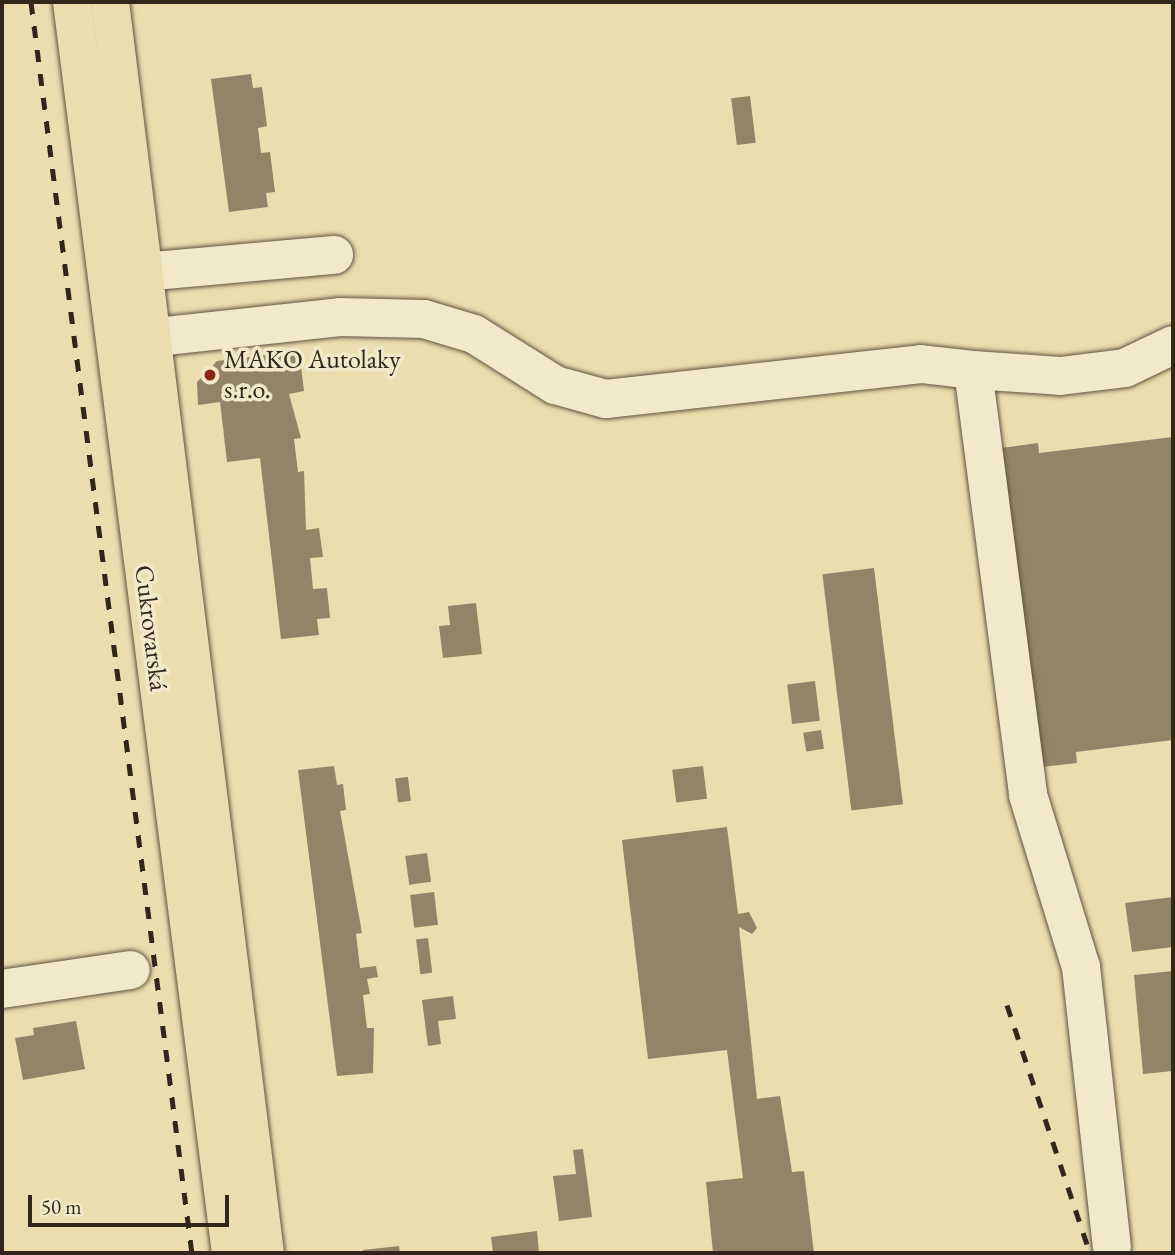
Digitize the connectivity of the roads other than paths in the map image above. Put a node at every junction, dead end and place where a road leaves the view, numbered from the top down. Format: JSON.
{"nodes":[{"id":1,"x":72,"y":2,"type":"edge"},
{"id":2,"x":110,"y":2,"type":"edge"},
{"id":3,"x":334,"y":255,"type":"dead end"},
{"id":4,"x":145,"y":272,"type":"junction"},
{"id":5,"x":106,"y":275,"type":"junction"},
{"id":6,"x":153,"y":338,"type":"junction"},
{"id":7,"x":114,"y":341,"type":"junction"},
{"id":8,"x":1173,"y":345,"type":"edge"},
{"id":9,"x":973,"y":370,"type":"junction"},
{"id":10,"x":131,"y":970,"type":"dead end"},
{"id":11,"x":2,"y":989,"type":"edge"},
{"id":12,"x":1112,"y":1246,"type":"dead end"},
{"id":13,"x":231,"y":1253,"type":"edge"},
{"id":14,"x":265,"y":1253,"type":"edge"}],
"edges":[{"from":1,"to":5,"type":"main road","name":"Cukrovarská"},
{"from":2,"to":4,"type":"main road","name":"Cukrovarská"},
{"from":3,"to":4,"type":"street"},
{"from":4,"to":5,"type":"street"},
{"from":4,"to":6,"type":"main road","name":"Cukrovarská"},
{"from":5,"to":7,"type":"main road","name":"Cukrovarská"},
{"from":6,"to":7,"type":"street"},
{"from":6,"to":9,"type":"street"},
{"from":6,"to":14,"type":"main road","name":"Cukrovarská"},
{"from":7,"to":13,"type":"main road","name":"Cukrovarská"},
{"from":8,"to":9,"type":"street"},
{"from":9,"to":12,"type":"street"},
{"from":10,"to":11,"type":"street"}]}
